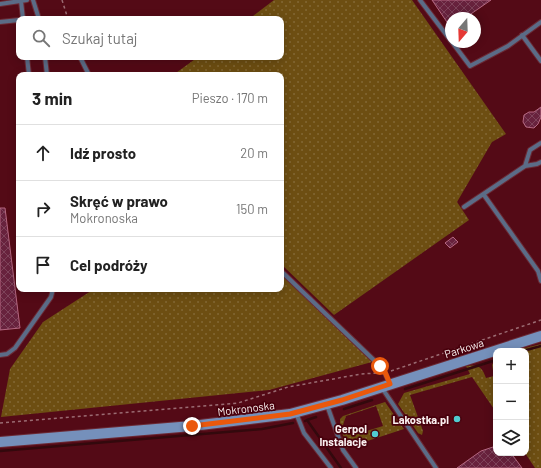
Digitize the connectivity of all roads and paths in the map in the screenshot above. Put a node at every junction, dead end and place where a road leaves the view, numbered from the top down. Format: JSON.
{"nodes":[{"id":1,"x":27,"y":0,"type":"edge"},
{"id":2,"x":33,"y":0,"type":"edge"},
{"id":3,"x":62,"y":0,"type":"edge"},
{"id":4,"x":420,"y":0,"type":"edge"},
{"id":5,"x":21,"y":1,"type":"edge"},
{"id":6,"x":0,"y":4,"type":"edge"},
{"id":7,"x":23,"y":16,"type":"edge"},
{"id":8,"x":38,"y":16,"type":"edge"},
{"id":9,"x":67,"y":16,"type":"edge"},
{"id":10,"x":16,"y":20,"type":"edge"},
{"id":11,"x":0,"y":22,"type":"edge"},
{"id":12,"x":541,"y":22,"type":"edge"},
{"id":13,"x":445,"y":34,"type":"edge"},
{"id":14,"x":522,"y":35,"type":"junction"},
{"id":15,"x":456,"y":48,"type":"edge"},
{"id":16,"x":28,"y":60,"type":"edge"},
{"id":17,"x":44,"y":60,"type":"edge"},
{"id":18,"x":81,"y":60,"type":"edge"},
{"id":19,"x":541,"y":62,"type":"edge"},
{"id":20,"x":30,"y":72,"type":"edge"},
{"id":21,"x":46,"y":72,"type":"edge"},
{"id":22,"x":87,"y":72,"type":"edge"},
{"id":23,"x":541,"y":143,"type":"edge"},
{"id":24,"x":541,"y":162,"type":"edge"},
{"id":25,"x":525,"y":166,"type":"junction"},
{"id":26,"x":484,"y":195,"type":"junction"},
{"id":27,"x":464,"y":208,"type":"dead end"},
{"id":28,"x":284,"y":274,"type":"edge"},
{"id":29,"x":541,"y":281,"type":"edge"},
{"id":30,"x":52,"y":292,"type":"edge"},
{"id":31,"x":541,"y":320,"type":"edge"},
{"id":32,"x":541,"y":336,"type":"edge"},
{"id":33,"x":0,"y":355,"type":"edge"},
{"id":34,"x":385,"y":372,"type":"junction"},
{"id":35,"x":389,"y":385,"type":"junction"},
{"id":36,"x":327,"y":404,"type":"junction"},
{"id":37,"x":296,"y":412,"type":"junction"},
{"id":38,"x":0,"y":423,"type":"edge"},
{"id":39,"x":0,"y":442,"type":"edge"},
{"id":40,"x":331,"y":468,"type":"edge"},
{"id":41,"x":356,"y":468,"type":"edge"},
{"id":42,"x":436,"y":468,"type":"edge"}],
"edges":[{"from":1,"to":5,"type":"lane"},
{"from":2,"to":8,"type":"lane"},
{"from":3,"to":9,"type":"path"},
{"from":4,"to":13,"type":"lane"},
{"from":5,"to":6,"type":"lane"},
{"from":5,"to":7,"type":"lane"},
{"from":10,"to":11,"type":"lane"},
{"from":12,"to":14,"type":"lane"},
{"from":14,"to":15,"type":"lane"},
{"from":14,"to":19,"type":"lane"},
{"from":16,"to":20,"type":"lane"},
{"from":17,"to":21,"type":"lane"},
{"from":18,"to":22,"type":"lane"},
{"from":23,"to":25,"type":"lane"},
{"from":24,"to":25,"type":"lane"},
{"from":25,"to":26,"type":"lane"},
{"from":26,"to":27,"type":"lane"},
{"from":26,"to":29,"type":"lane"},
{"from":28,"to":34,"type":"lane"},
{"from":30,"to":33,"type":"lane"},
{"from":31,"to":34,"type":"path"},
{"from":32,"to":35,"type":"main road","name":"Parkowa"},
{"from":34,"to":35,"type":"lane"},
{"from":34,"to":38,"type":"path"},
{"from":35,"to":36,"type":"main road","name":"Mokronoska"},
{"from":35,"to":42,"type":"lane"},
{"from":36,"to":37,"type":"main road","name":"Mokronoska"},
{"from":36,"to":41,"type":"lane"},
{"from":37,"to":39,"type":"main road","name":"Mokronoska"},
{"from":37,"to":40,"type":"lane"}]}
